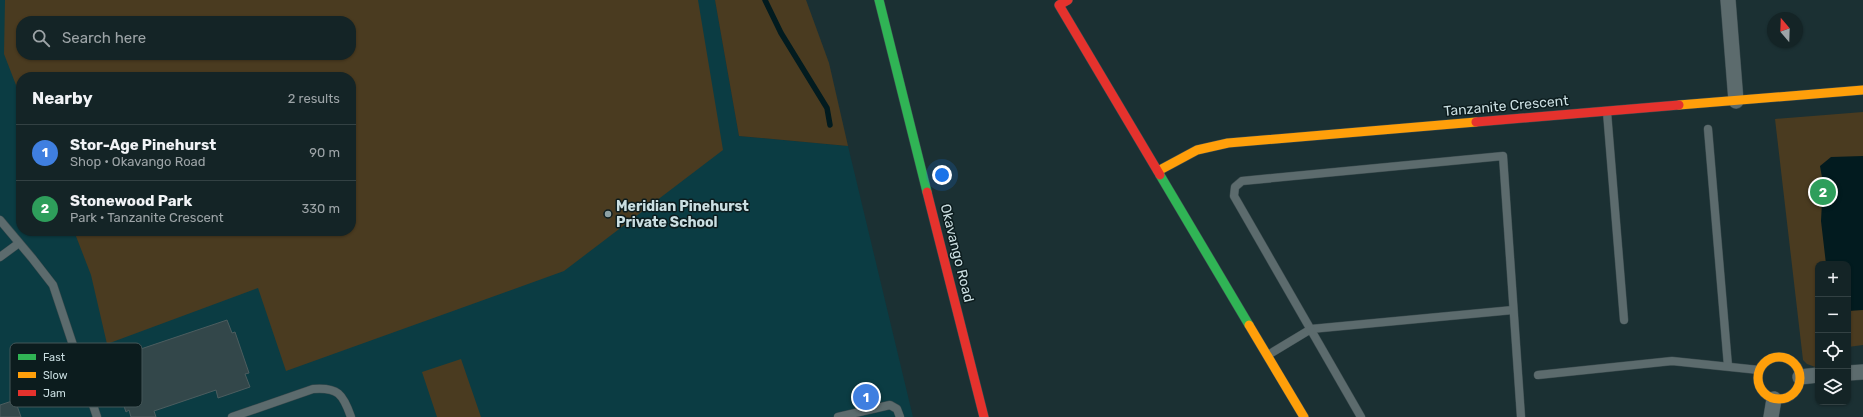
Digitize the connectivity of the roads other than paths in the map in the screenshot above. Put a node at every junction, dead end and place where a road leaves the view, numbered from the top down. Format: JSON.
{"nodes":[{"id":1,"x":879,"y":0,"type":"edge"},
{"id":2,"x":1068,"y":0,"type":"edge"},
{"id":3,"x":1728,"y":0,"type":"edge"},
{"id":4,"x":1058,"y":3,"type":"edge"},
{"id":5,"x":1863,"y":90,"type":"edge"},
{"id":6,"x":1736,"y":101,"type":"junction"},
{"id":7,"x":1607,"y":111,"type":"junction"},
{"id":8,"x":1708,"y":129,"type":"dead end"},
{"id":9,"x":1158,"y":171,"type":"junction"},
{"id":10,"x":0,"y":220,"type":"edge"},
{"id":11,"x":19,"y":243,"type":"junction"},
{"id":12,"x":0,"y":257,"type":"edge"},
{"id":13,"x":1513,"y":310,"type":"junction"},
{"id":14,"x":1624,"y":320,"type":"dead end"},
{"id":15,"x":1311,"y":329,"type":"junction"},
{"id":16,"x":72,"y":343,"type":"edge"},
{"id":17,"x":1267,"y":356,"type":"junction"},
{"id":18,"x":1728,"y":366,"type":"junction"},
{"id":19,"x":1759,"y":370,"type":"junction"},
{"id":20,"x":1863,"y":372,"type":"edge"},
{"id":21,"x":973,"y":373,"type":"junction"},
{"id":22,"x":1851,"y":373,"type":"edge"},
{"id":23,"x":1538,"y":375,"type":"dead end"},
{"id":24,"x":1815,"y":375,"type":"edge"},
{"id":25,"x":1800,"y":377,"type":"junction"},
{"id":26,"x":1774,"y":399,"type":"junction"},
{"id":27,"x":94,"y":407,"type":"edge"},
{"id":28,"x":97,"y":417,"type":"edge"},
{"id":29,"x":232,"y":417,"type":"edge"},
{"id":30,"x":351,"y":417,"type":"edge"},
{"id":31,"x":838,"y":417,"type":"edge"},
{"id":32,"x":900,"y":417,"type":"edge"},
{"id":33,"x":978,"y":417,"type":"edge"},
{"id":34,"x":984,"y":417,"type":"edge"},
{"id":35,"x":1304,"y":417,"type":"edge"},
{"id":36,"x":1361,"y":417,"type":"edge"},
{"id":37,"x":1521,"y":417,"type":"edge"},
{"id":38,"x":1771,"y":417,"type":"edge"}],
"edges":[{"from":1,"to":21,"type":"street","name":"Okavango Road"},
{"from":2,"to":4,"type":"street"},
{"from":3,"to":6,"type":"street"},
{"from":4,"to":9,"type":"street"},
{"from":5,"to":6,"type":"street","name":"Tanzanite Crescent"},
{"from":6,"to":7,"type":"street","name":"Tanzanite Crescent"},
{"from":7,"to":9,"type":"street","name":"Tanzanite Crescent"},
{"from":7,"to":14,"type":"lane"},
{"from":8,"to":18,"type":"lane"},
{"from":9,"to":17,"type":"street"},
{"from":10,"to":11,"type":"lane"},
{"from":11,"to":12,"type":"lane"},
{"from":11,"to":16,"type":"lane"},
{"from":13,"to":15,"type":"lane"},
{"from":13,"to":15,"type":"lane"},
{"from":13,"to":37,"type":"lane"},
{"from":15,"to":17,"type":"lane"},
{"from":15,"to":36,"type":"lane"},
{"from":17,"to":35,"type":"street"},
{"from":18,"to":19,"type":"lane"},
{"from":18,"to":23,"type":"lane"},
{"from":19,"to":25,"type":"street"},
{"from":19,"to":26,"type":"street"},
{"from":20,"to":22,"type":"street"},
{"from":21,"to":33,"type":"street","name":"Okavango Road"},
{"from":21,"to":34,"type":"street","name":"Okavango Road"},
{"from":24,"to":25,"type":"street"},
{"from":25,"to":26,"type":"street"},
{"from":26,"to":38,"type":"street"},
{"from":27,"to":28,"type":"lane"},
{"from":29,"to":30,"type":"lane"},
{"from":31,"to":32,"type":"lane"}]}
